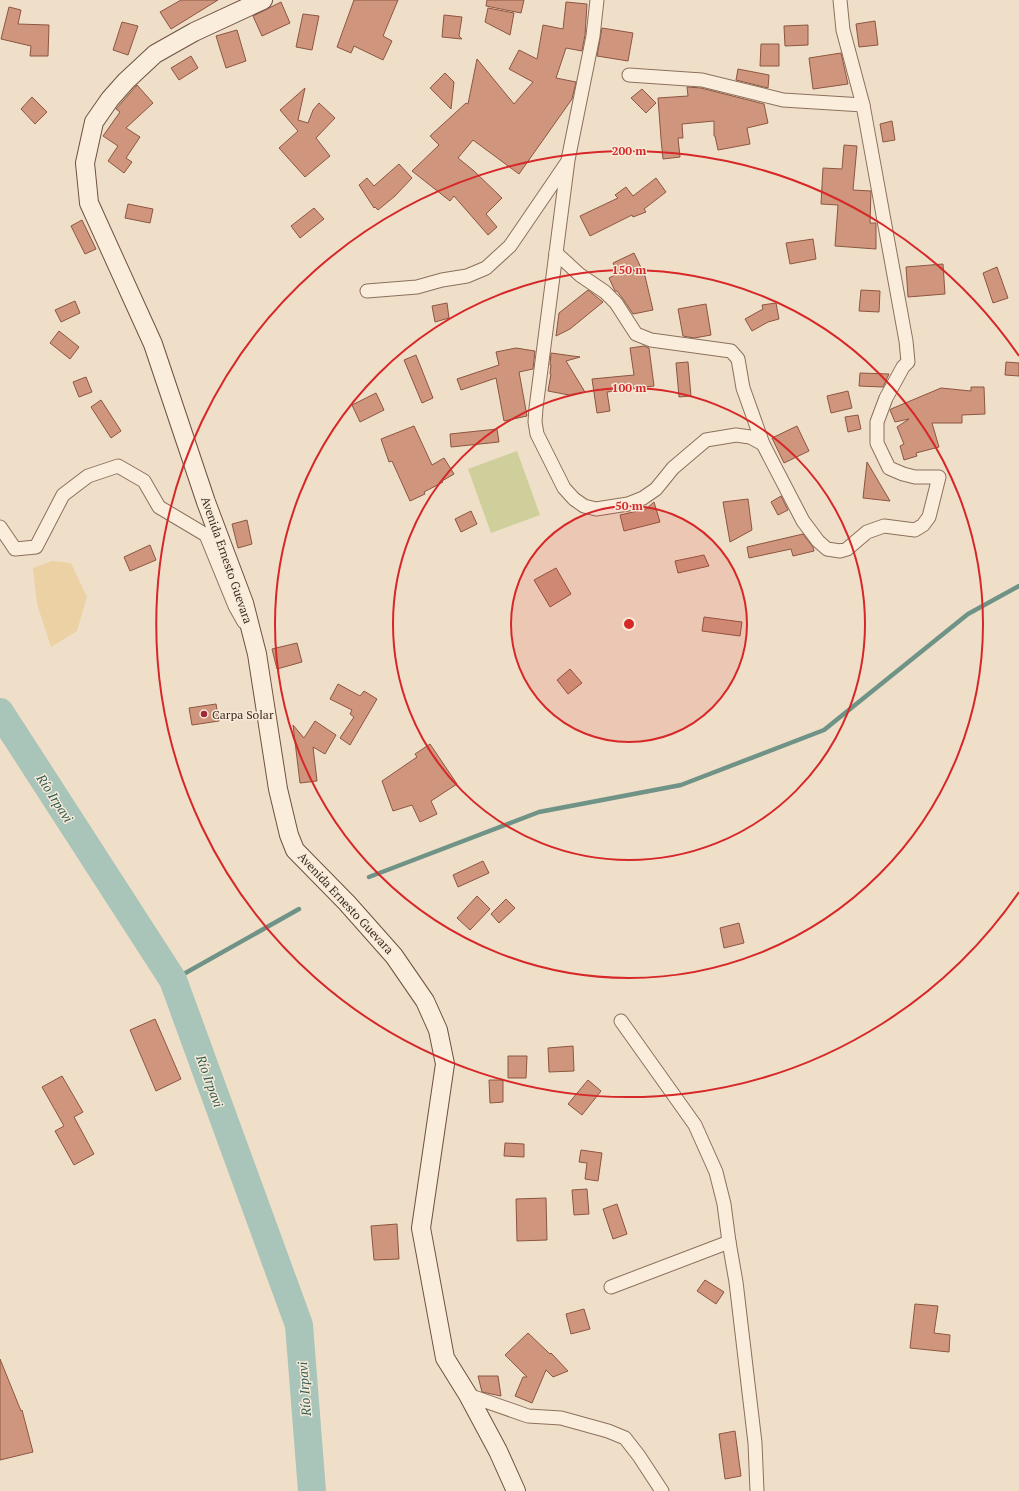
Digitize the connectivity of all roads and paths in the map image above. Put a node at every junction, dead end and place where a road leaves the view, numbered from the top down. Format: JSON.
{"nodes":[{"id":1,"x":263,"y":0,"type":"edge"},
{"id":2,"x":597,"y":0,"type":"edge"},
{"id":3,"x":840,"y":0,"type":"edge"},
{"id":4,"x":628,"y":75,"type":"dead end"},
{"id":5,"x":863,"y":105,"type":"junction"},
{"id":6,"x":568,"y":160,"type":"junction"},
{"id":7,"x":556,"y":253,"type":"junction"},
{"id":8,"x":366,"y":291,"type":"dead end"},
{"id":9,"x":763,"y":444,"type":"junction"},
{"id":10,"x":0,"y":528,"type":"edge"},
{"id":11,"x":252,"y":637,"type":"junction"},
{"id":12,"x":620,"y":1021,"type":"dead end"},
{"id":13,"x":729,"y":1242,"type":"junction"},
{"id":14,"x":611,"y":1287,"type":"dead end"},
{"id":15,"x":468,"y":1395,"type":"junction"},
{"id":16,"x":516,"y":1491,"type":"edge"},
{"id":17,"x":662,"y":1491,"type":"edge"},
{"id":18,"x":757,"y":1491,"type":"edge"}],
"edges":[{"from":1,"to":11,"type":"main road","name":"Avenida Ernesto Guevara"},
{"from":2,"to":6,"type":"street"},
{"from":3,"to":5,"type":"street"},
{"from":4,"to":5,"type":"street"},
{"from":5,"to":9,"type":"street"},
{"from":6,"to":7,"type":"street"},
{"from":6,"to":8,"type":"street"},
{"from":7,"to":9,"type":"street"},
{"from":7,"to":9,"type":"street"},
{"from":10,"to":11,"type":"street"},
{"from":11,"to":15,"type":"main road","name":"Avenida Ernesto Guevara"},
{"from":12,"to":13,"type":"street"},
{"from":13,"to":14,"type":"street"},
{"from":13,"to":18,"type":"street"},
{"from":15,"to":16,"type":"main road","name":"Avenida Ernesto Guevara"},
{"from":15,"to":17,"type":"street"}]}
